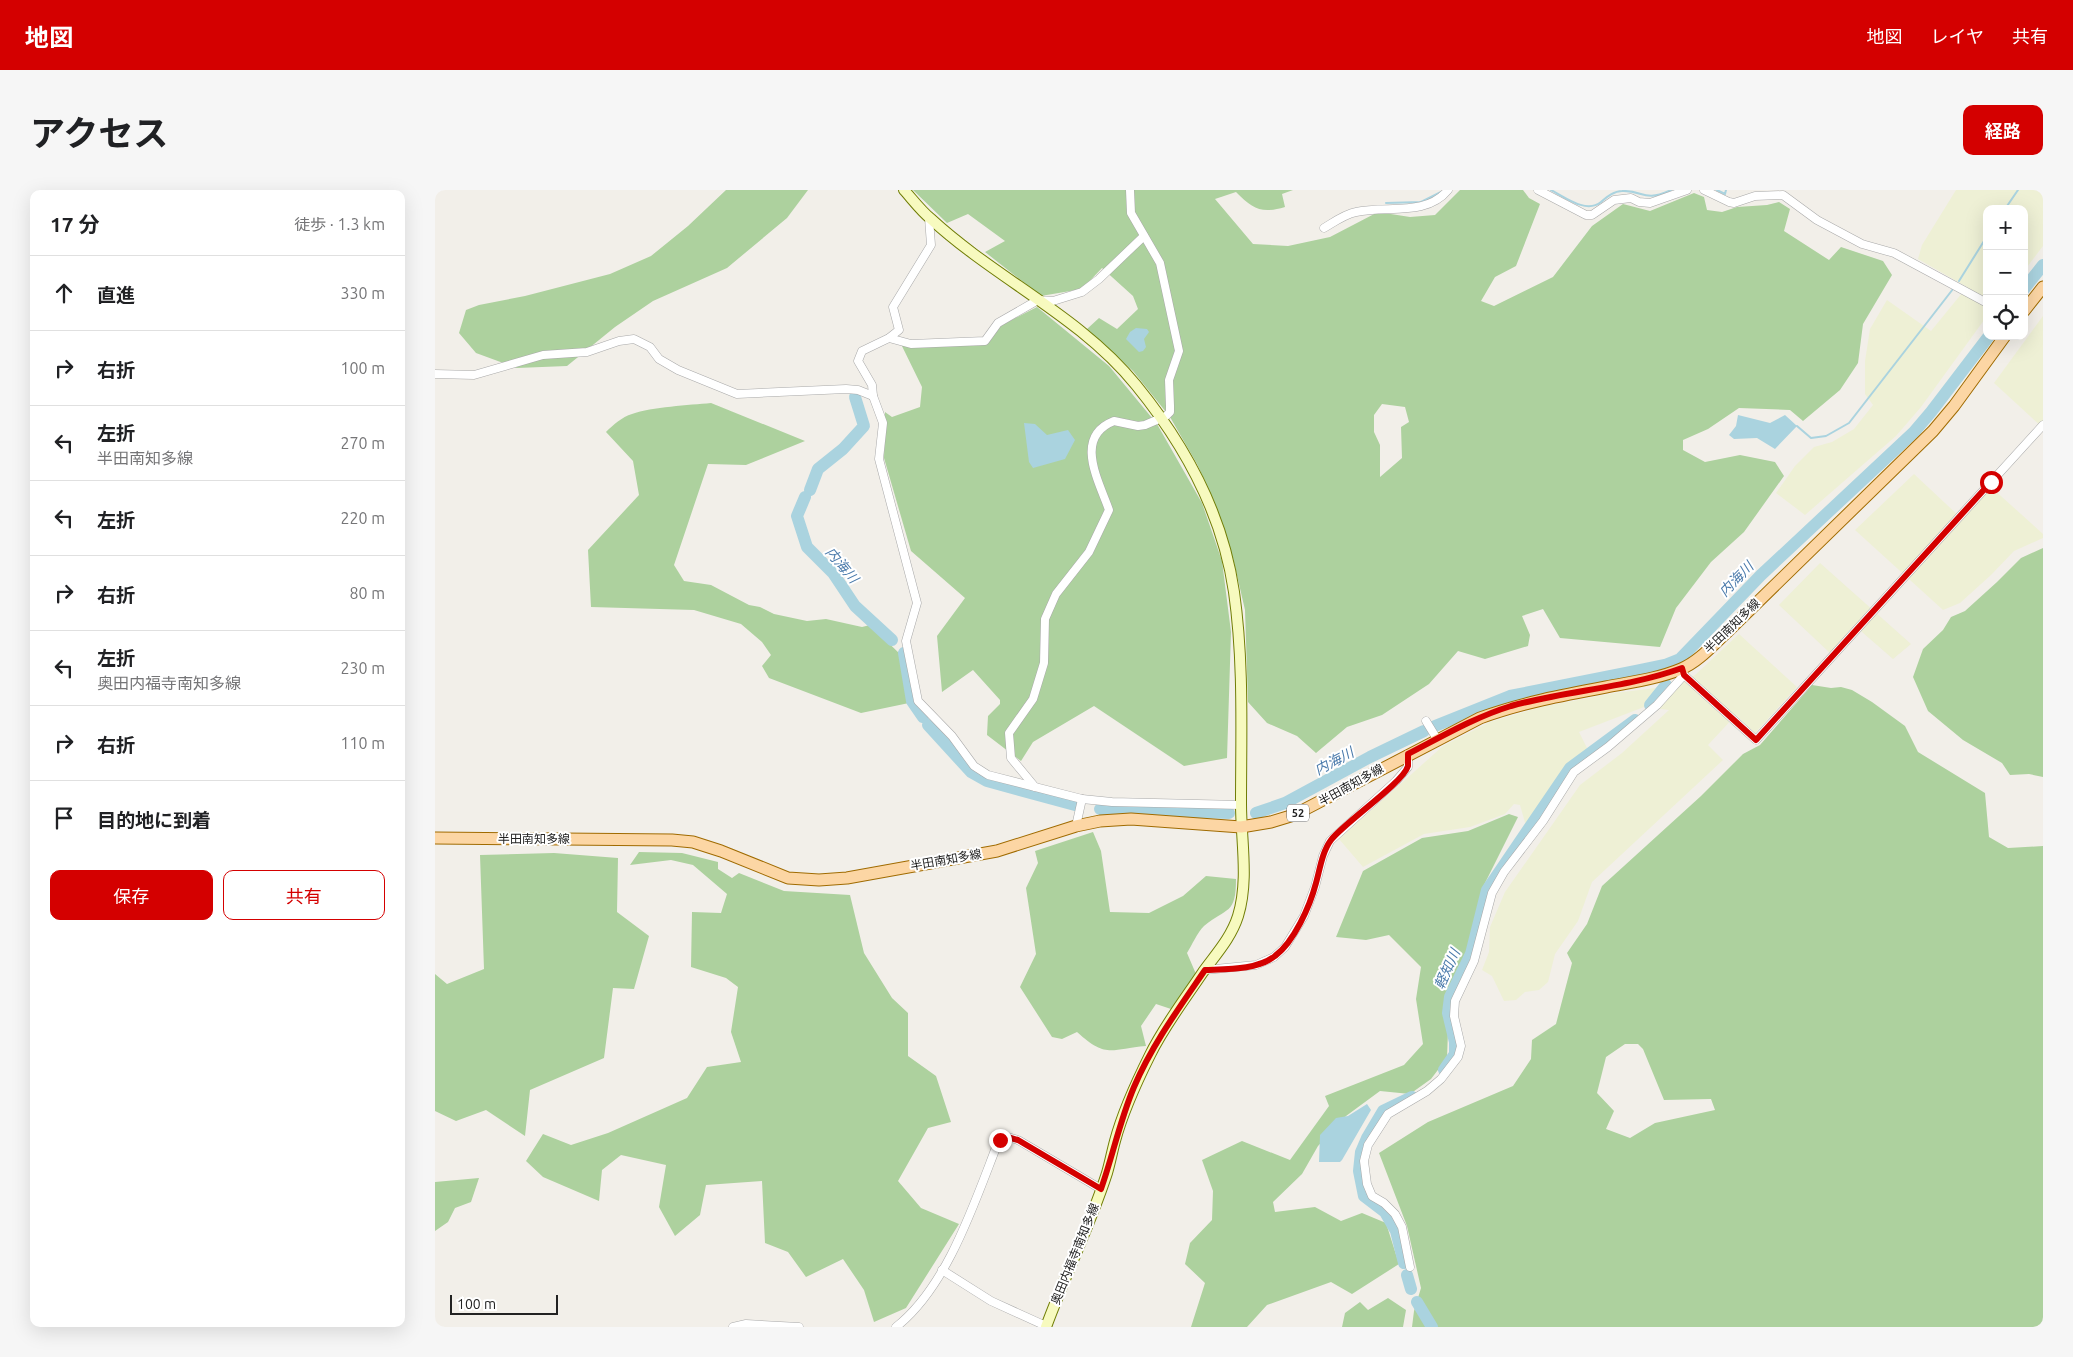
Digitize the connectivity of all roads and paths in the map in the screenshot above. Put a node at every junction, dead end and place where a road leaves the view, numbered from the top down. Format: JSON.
{"nodes":[{"id":1,"x":904,"y":190,"type":"edge"},
{"id":2,"x":1130,"y":190,"type":"edge"},
{"id":3,"x":1449,"y":190,"type":"edge"},
{"id":4,"x":1538,"y":190,"type":"edge"},
{"id":5,"x":1687,"y":190,"type":"edge"},
{"id":6,"x":1704,"y":190,"type":"edge"},
{"id":7,"x":929,"y":218,"type":"junction"},
{"id":8,"x":1325,"y":228,"type":"dead end"},
{"id":9,"x":1144,"y":236,"type":"junction"},
{"id":10,"x":2043,"y":287,"type":"edge"},
{"id":11,"x":1038,"y":300,"type":"junction"},
{"id":12,"x":1983,"y":301,"type":"edge"},
{"id":13,"x":2028,"y":306,"type":"edge"},
{"id":14,"x":889,"y":338,"type":"junction"},
{"id":15,"x":2002,"y":340,"type":"edge"},
{"id":16,"x":435,"y":374,"type":"edge"},
{"id":17,"x":873,"y":396,"type":"junction"},
{"id":18,"x":1162,"y":418,"type":"junction"},
{"id":19,"x":2043,"y":425,"type":"edge"},
{"id":20,"x":1683,"y":672,"type":"junction"},
{"id":21,"x":1426,"y":721,"type":"dead end"},
{"id":22,"x":1437,"y":740,"type":"junction"},
{"id":23,"x":1408,"y":754,"type":"junction"},
{"id":24,"x":1035,"y":787,"type":"junction"},
{"id":25,"x":1082,"y":799,"type":"junction"},
{"id":26,"x":1241,"y":805,"type":"junction"},
{"id":27,"x":1076,"y":826,"type":"junction"},
{"id":28,"x":1241,"y":826,"type":"junction"},
{"id":29,"x":435,"y":838,"type":"edge"},
{"id":30,"x":1205,"y":970,"type":"junction"},
{"id":31,"x":1101,"y":1189,"type":"junction"},
{"id":32,"x":1410,"y":1267,"type":"dead end"},
{"id":33,"x":942,"y":1270,"type":"junction"},
{"id":34,"x":1046,"y":1326,"type":"edge"},
{"id":35,"x":733,"y":1327,"type":"edge"},
{"id":36,"x":799,"y":1327,"type":"edge"},
{"id":37,"x":896,"y":1327,"type":"edge"}],
"edges":[{"from":1,"to":7,"type":"street","name":"奥田内福寺南知多線"},
{"from":2,"to":9,"type":"street"},
{"from":3,"to":8,"type":"street"},
{"from":4,"to":5,"type":"street"},
{"from":6,"to":12,"type":"street"},
{"from":7,"to":11,"type":"street","name":"奥田内福寺南知多線"},
{"from":7,"to":14,"type":"street"},
{"from":9,"to":11,"type":"street"},
{"from":9,"to":18,"type":"street"},
{"from":10,"to":13,"type":"main road"},
{"from":11,"to":14,"type":"street"},
{"from":11,"to":18,"type":"street","name":"奥田内福寺南知多線"},
{"from":14,"to":17,"type":"street"},
{"from":15,"to":20,"type":"main road","name":"半田南知多線","number":"52"},
{"from":16,"to":17,"type":"street"},
{"from":17,"to":24,"type":"street"},
{"from":18,"to":24,"type":"street"},
{"from":18,"to":26,"type":"street","name":"奥田内福寺南知多線"},
{"from":19,"to":20,"type":"street"},
{"from":20,"to":22,"type":"main road","name":"半田南知多線","number":"52"},
{"from":20,"to":32,"type":"street"},
{"from":21,"to":22,"type":"street"},
{"from":22,"to":23,"type":"main road","name":"半田南知多線","number":"52"},
{"from":23,"to":28,"type":"main road","name":"半田南知多線","number":"52"},
{"from":23,"to":30,"type":"street"},
{"from":24,"to":25,"type":"street"},
{"from":25,"to":26,"type":"street"},
{"from":25,"to":27,"type":"street"},
{"from":26,"to":28,"type":"street","name":"奥田内福寺南知多線"},
{"from":27,"to":28,"type":"main road","name":"半田南知多線","number":"52"},
{"from":27,"to":29,"type":"main road","name":"半田南知多線","number":"52"},
{"from":28,"to":30,"type":"street","name":"奥田内福寺南知多線"},
{"from":30,"to":31,"type":"street","name":"奥田内福寺南知多線"},
{"from":31,"to":33,"type":"street"},
{"from":31,"to":34,"type":"street","name":"奥田内福寺南知多線"},
{"from":33,"to":34,"type":"street"},
{"from":33,"to":37,"type":"street"},
{"from":35,"to":36,"type":"street"}]}
